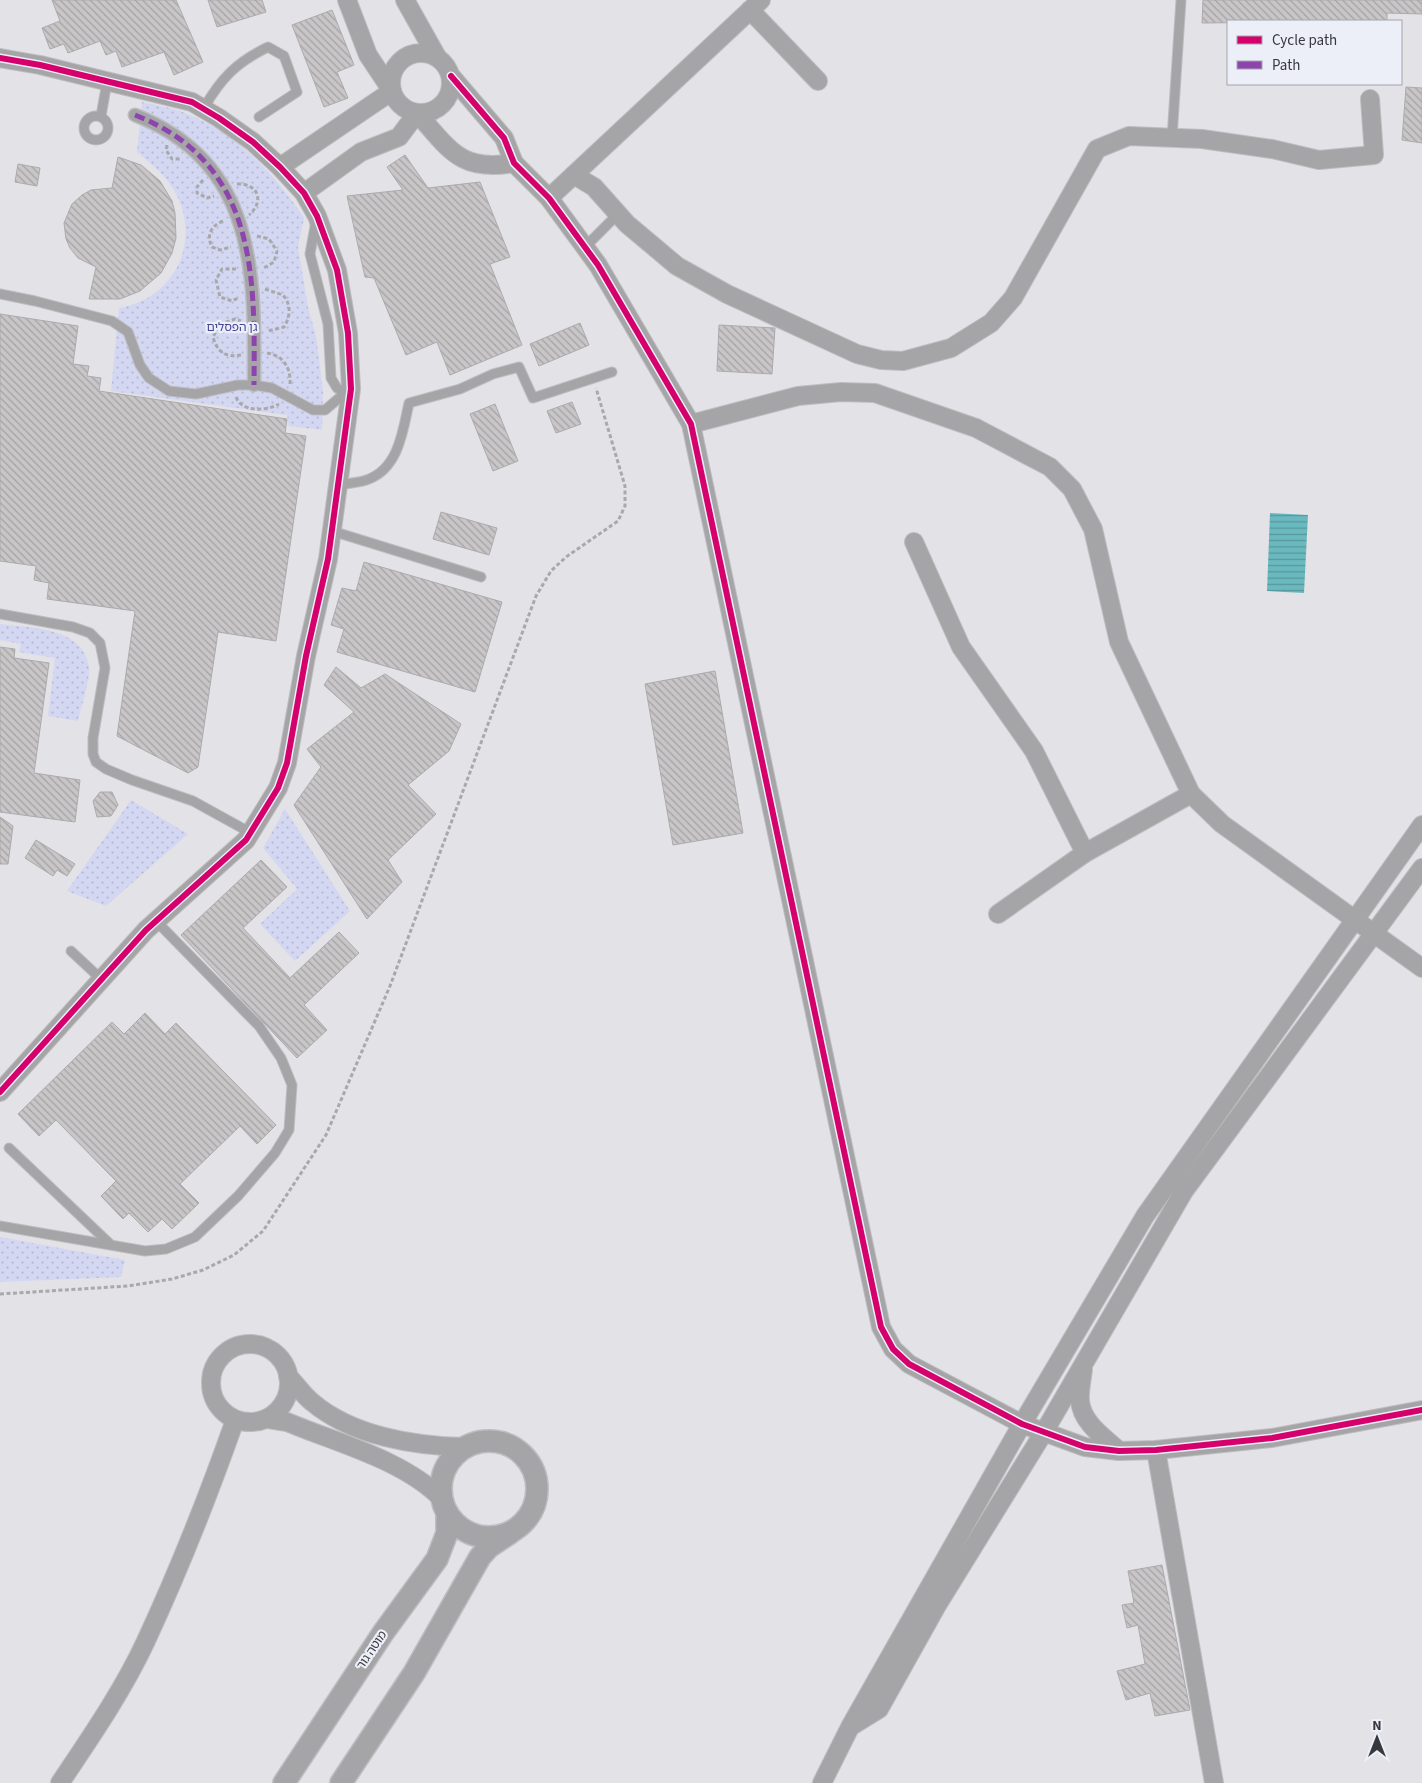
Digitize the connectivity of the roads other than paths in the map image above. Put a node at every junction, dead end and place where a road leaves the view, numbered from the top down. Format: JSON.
{"nodes":[{"id":1,"x":347,"y":0,"type":"edge"},
{"id":2,"x":405,"y":0,"type":"edge"},
{"id":3,"x":1180,"y":0,"type":"edge"},
{"id":4,"x":755,"y":5,"type":"edge"},
{"id":5,"x":438,"y":57,"type":"junction"},
{"id":6,"x":0,"y":58,"type":"edge"},
{"id":7,"x":451,"y":76,"type":"junction"},
{"id":8,"x":818,"y":80,"type":"dead end"},
{"id":9,"x":107,"y":82,"type":"junction"},
{"id":10,"x":392,"y":92,"type":"junction"},
{"id":11,"x":1370,"y":99,"type":"dead end"},
{"id":12,"x":204,"y":108,"type":"junction"},
{"id":13,"x":417,"y":113,"type":"junction"},
{"id":14,"x":135,"y":115,"type":"dead end"},
{"id":15,"x":100,"y":116,"type":"dead end"},
{"id":16,"x":258,"y":117,"type":"dead end"},
{"id":17,"x":1172,"y":138,"type":"junction"},
{"id":18,"x":514,"y":163,"type":"junction"},
{"id":19,"x":280,"y":166,"type":"junction"},
{"id":20,"x":574,"y":175,"type":"junction"},
{"id":21,"x":304,"y":193,"type":"junction"},
{"id":22,"x":549,"y":198,"type":"junction"},
{"id":23,"x":613,"y":219,"type":"dead end"},
{"id":24,"x":585,"y":247,"type":"junction"},
{"id":25,"x":0,"y":294,"type":"edge"},
{"id":26,"x":612,"y":372,"type":"dead end"},
{"id":27,"x":254,"y":385,"type":"junction"},
{"id":28,"x":347,"y":395,"type":"junction"},
{"id":29,"x":691,"y":424,"type":"junction"},
{"id":30,"x":338,"y":485,"type":"junction"},
{"id":31,"x":332,"y":531,"type":"junction"},
{"id":32,"x":914,"y":542,"type":"dead end"},
{"id":33,"x":481,"y":577,"type":"dead end"},
{"id":34,"x":0,"y":614,"type":"edge"},
{"id":35,"x":1191,"y":794,"type":"junction"},
{"id":36,"x":1422,"y":825,"type":"edge"},
{"id":37,"x":251,"y":832,"type":"junction"},
{"id":38,"x":1086,"y":853,"type":"junction"},
{"id":39,"x":1422,"y":868,"type":"edge"},
{"id":40,"x":998,"y":914,"type":"dead end"},
{"id":41,"x":1354,"y":920,"type":"junction"},
{"id":42,"x":156,"y":921,"type":"junction"},
{"id":43,"x":1374,"y":934,"type":"junction"},
{"id":44,"x":71,"y":951,"type":"dead end"},
{"id":45,"x":1422,"y":968,"type":"edge"},
{"id":46,"x":102,"y":980,"type":"junction"},
{"id":47,"x":0,"y":1092,"type":"edge"},
{"id":48,"x":9,"y":1148,"type":"dead end"},
{"id":49,"x":0,"y":1226,"type":"edge"},
{"id":50,"x":110,"y":1245,"type":"junction"},
{"id":51,"x":1084,"y":1360,"type":"junction"},
{"id":52,"x":288,"y":1376,"type":"junction"},
{"id":53,"x":1422,"y":1410,"type":"edge"},
{"id":54,"x":268,"y":1419,"type":"junction"},
{"id":55,"x":235,"y":1420,"type":"junction"},
{"id":56,"x":1022,"y":1424,"type":"junction"},
{"id":57,"x":1044,"y":1432,"type":"junction"},
{"id":58,"x":465,"y":1447,"type":"junction"},
{"id":59,"x":1156,"y":1450,"type":"junction"},
{"id":60,"x":1119,"y":1451,"type":"junction"},
{"id":61,"x":445,"y":1506,"type":"junction"},
{"id":62,"x":510,"y":1533,"type":"junction"},
{"id":63,"x":850,"y":1727,"type":"junction"},
{"id":64,"x":60,"y":1783,"type":"edge"},
{"id":65,"x":284,"y":1783,"type":"edge"},
{"id":66,"x":340,"y":1783,"type":"edge"},
{"id":67,"x":822,"y":1783,"type":"edge"},
{"id":68,"x":1214,"y":1783,"type":"edge"}],
"edges":[{"from":1,"to":10,"type":"street"},
{"from":2,"to":5,"type":"street"},
{"from":3,"to":17,"type":"lane"},
{"from":4,"to":8,"type":"street"},
{"from":4,"to":20,"type":"street"},
{"from":5,"to":7,"type":"street"},
{"from":5,"to":10,"type":"street"},
{"from":6,"to":9,"type":"street"},
{"from":7,"to":13,"type":"street"},
{"from":7,"to":18,"type":"street"},
{"from":9,"to":12,"type":"street"},
{"from":9,"to":15,"type":"lane"},
{"from":10,"to":13,"type":"street"},
{"from":10,"to":19,"type":"street"},
{"from":11,"to":17,"type":"street"},
{"from":12,"to":16,"type":"lane"},
{"from":12,"to":19,"type":"street"},
{"from":13,"to":18,"type":"street"},
{"from":13,"to":21,"type":"street"},
{"from":14,"to":27,"type":"street"},
{"from":17,"to":20,"type":"street"},
{"from":18,"to":22,"type":"street"},
{"from":19,"to":21,"type":"street"},
{"from":20,"to":22,"type":"street"},
{"from":21,"to":28,"type":"street"},
{"from":22,"to":24,"type":"street"},
{"from":23,"to":24,"type":"lane"},
{"from":24,"to":29,"type":"street"},
{"from":25,"to":27,"type":"lane"},
{"from":26,"to":30,"type":"lane"},
{"from":27,"to":28,"type":"lane"},
{"from":28,"to":30,"type":"street"},
{"from":29,"to":35,"type":"street"},
{"from":29,"to":56,"type":"street"},
{"from":30,"to":31,"type":"street"},
{"from":31,"to":33,"type":"lane"},
{"from":31,"to":37,"type":"street"},
{"from":32,"to":38,"type":"street"},
{"from":34,"to":37,"type":"lane"},
{"from":35,"to":38,"type":"street"},
{"from":35,"to":41,"type":"street"},
{"from":36,"to":41,"type":"street"},
{"from":37,"to":42,"type":"street"},
{"from":38,"to":40,"type":"street"},
{"from":39,"to":43,"type":"street"},
{"from":41,"to":43,"type":"street"},
{"from":41,"to":56,"type":"street"},
{"from":42,"to":46,"type":"street"},
{"from":42,"to":50,"type":"lane"},
{"from":43,"to":45,"type":"street"},
{"from":43,"to":51,"type":"street"},
{"from":44,"to":46,"type":"lane"},
{"from":46,"to":47,"type":"street"},
{"from":48,"to":50,"type":"lane"},
{"from":49,"to":50,"type":"lane"},
{"from":51,"to":57,"type":"street"},
{"from":51,"to":60,"type":"street"},
{"from":52,"to":54,"type":"street"},
{"from":52,"to":55,"type":"street"},
{"from":52,"to":58,"type":"street"},
{"from":53,"to":59,"type":"street"},
{"from":54,"to":55,"type":"street"},
{"from":54,"to":61,"type":"street"},
{"from":55,"to":64,"type":"street"},
{"from":56,"to":57,"type":"street"},
{"from":56,"to":63,"type":"street"},
{"from":57,"to":60,"type":"street"},
{"from":57,"to":63,"type":"street"},
{"from":58,"to":61,"type":"street","name":"מוטה גור"},
{"from":58,"to":62,"type":"street"},
{"from":59,"to":60,"type":"street"},
{"from":59,"to":68,"type":"street"},
{"from":61,"to":62,"type":"street"},
{"from":61,"to":65,"type":"street","name":"מוטה גור"},
{"from":62,"to":66,"type":"street"},
{"from":63,"to":67,"type":"street"}]}
